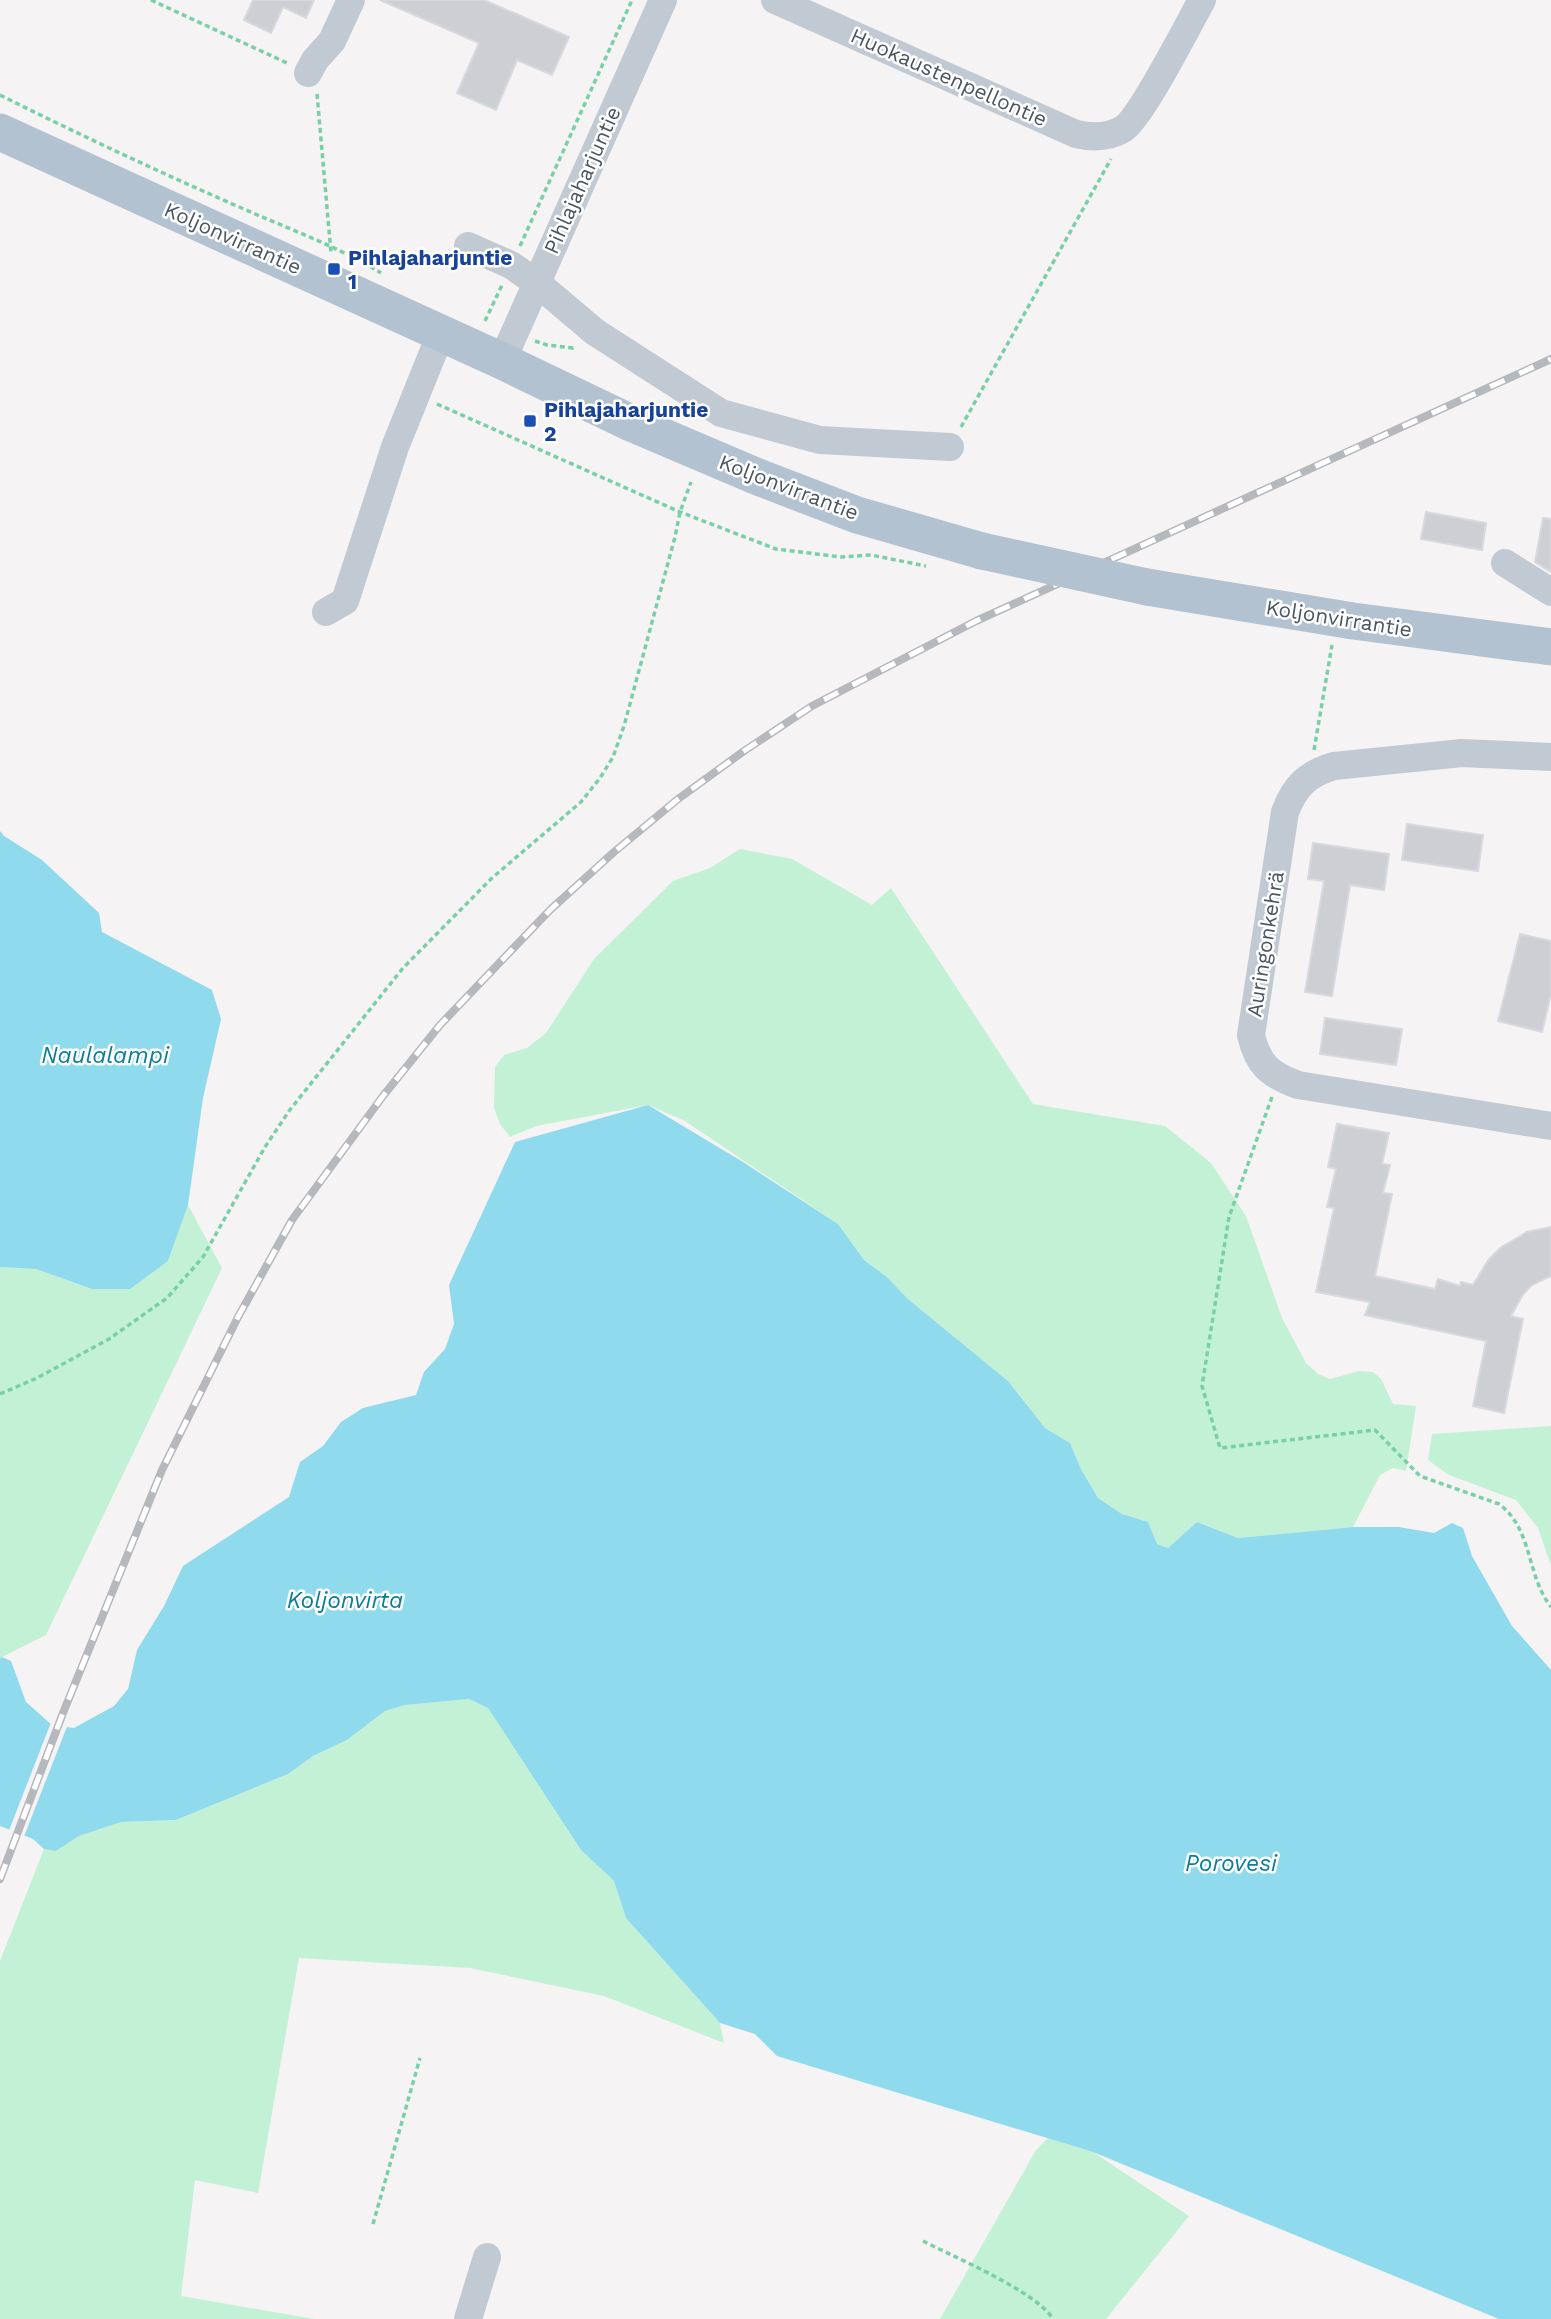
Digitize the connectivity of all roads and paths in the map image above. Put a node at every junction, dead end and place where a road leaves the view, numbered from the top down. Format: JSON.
{"nodes":[{"id":1,"x":151,"y":0,"type":"edge"},
{"id":2,"x":351,"y":0,"type":"edge"},
{"id":3,"x":632,"y":0,"type":"edge"},
{"id":4,"x":663,"y":0,"type":"edge"},
{"id":5,"x":775,"y":0,"type":"edge"},
{"id":6,"x":1202,"y":0,"type":"edge"},
{"id":7,"x":830,"y":11,"type":"edge"},
{"id":8,"x":308,"y":73,"type":"junction"},
{"id":9,"x":0,"y":95,"type":"edge"},
{"id":10,"x":1125,"y":128,"type":"junction"},
{"id":11,"x":0,"y":132,"type":"edge"},
{"id":12,"x":329,"y":244,"type":"junction"},
{"id":13,"x":468,"y":246,"type":"dead end"},
{"id":14,"x":331,"y":257,"type":"dead end"},
{"id":15,"x":511,"y":265,"type":"junction"},
{"id":16,"x":387,"y":277,"type":"dead end"},
{"id":17,"x":537,"y":282,"type":"junction"},
{"id":18,"x":474,"y":317,"type":"dead end"},
{"id":19,"x":595,"y":331,"type":"junction"},
{"id":20,"x":441,"y":333,"type":"junction"},
{"id":21,"x":509,"y":347,"type":"junction"},
{"id":22,"x":416,"y":394,"type":"junction"},
{"id":23,"x":950,"y":447,"type":"joint"},
{"id":24,"x":691,"y":482,"type":"dead end"},
{"id":25,"x":680,"y":512,"type":"junction"},
{"id":26,"x":1505,"y":563,"type":"dead end"},
{"id":27,"x":937,"y":568,"type":"dead end"},
{"id":28,"x":1551,"y":592,"type":"edge"},
{"id":29,"x":326,"y":612,"type":"dead end"},
{"id":30,"x":1332,"y":645,"type":"dead end"},
{"id":31,"x":1551,"y":648,"type":"edge"},
{"id":32,"x":1551,"y":757,"type":"edge"},
{"id":33,"x":1309,"y":776,"type":"junction"},
{"id":34,"x":1279,"y":1078,"type":"junction"},
{"id":35,"x":1551,"y":1126,"type":"edge"},
{"id":36,"x":0,"y":1394,"type":"edge"},
{"id":37,"x":1551,"y":1607,"type":"edge"},
{"id":38,"x":420,"y":2057,"type":"dead end"},
{"id":39,"x":373,"y":2224,"type":"dead end"},
{"id":40,"x":923,"y":2241,"type":"dead end"},
{"id":41,"x":486,"y":2257,"type":"dead end"},
{"id":42,"x":468,"y":2319,"type":"edge"},
{"id":43,"x":1053,"y":2319,"type":"edge"}],
"edges":[{"from":1,"to":8,"type":"path"},
{"from":2,"to":8,"type":"street"},
{"from":3,"to":15,"type":"path"},
{"from":4,"to":17,"type":"street","name":"Pihlajaharjuntie"},
{"from":5,"to":7,"type":"street","name":"Huokaustenpellontie"},
{"from":6,"to":10,"type":"street"},
{"from":7,"to":10,"type":"street","name":"Huokaustenpellontie"},
{"from":8,"to":12,"type":"path"},
{"from":9,"to":12,"type":"path"},
{"from":10,"to":23,"type":"path"},
{"from":11,"to":20,"type":"main road","name":"Koljonvirrantie"},
{"from":12,"to":14,"type":"path"},
{"from":12,"to":16,"type":"path"},
{"from":13,"to":15,"type":"street"},
{"from":15,"to":17,"type":"street"},
{"from":15,"to":18,"type":"path"},
{"from":17,"to":19,"type":"street"},
{"from":17,"to":21,"type":"street","name":"Pihlajaharjuntie"},
{"from":19,"to":21,"type":"path"},
{"from":19,"to":23,"type":"street"},
{"from":20,"to":21,"type":"main road","name":"Koljonvirrantie"},
{"from":20,"to":22,"type":"street"},
{"from":21,"to":31,"type":"main road","name":"Koljonvirrantie","bridge":true},
{"from":22,"to":25,"type":"path"},
{"from":22,"to":29,"type":"street"},
{"from":24,"to":25,"type":"path"},
{"from":25,"to":27,"type":"path"},
{"from":25,"to":36,"type":"path"},
{"from":26,"to":28,"type":"street"},
{"from":30,"to":33,"type":"path"},
{"from":32,"to":33,"type":"street"},
{"from":33,"to":34,"type":"street","name":"Auringonkehrä"},
{"from":34,"to":35,"type":"street"},
{"from":34,"to":37,"type":"path"},
{"from":38,"to":39,"type":"path"},
{"from":40,"to":43,"type":"path"},
{"from":41,"to":42,"type":"street"}]}
